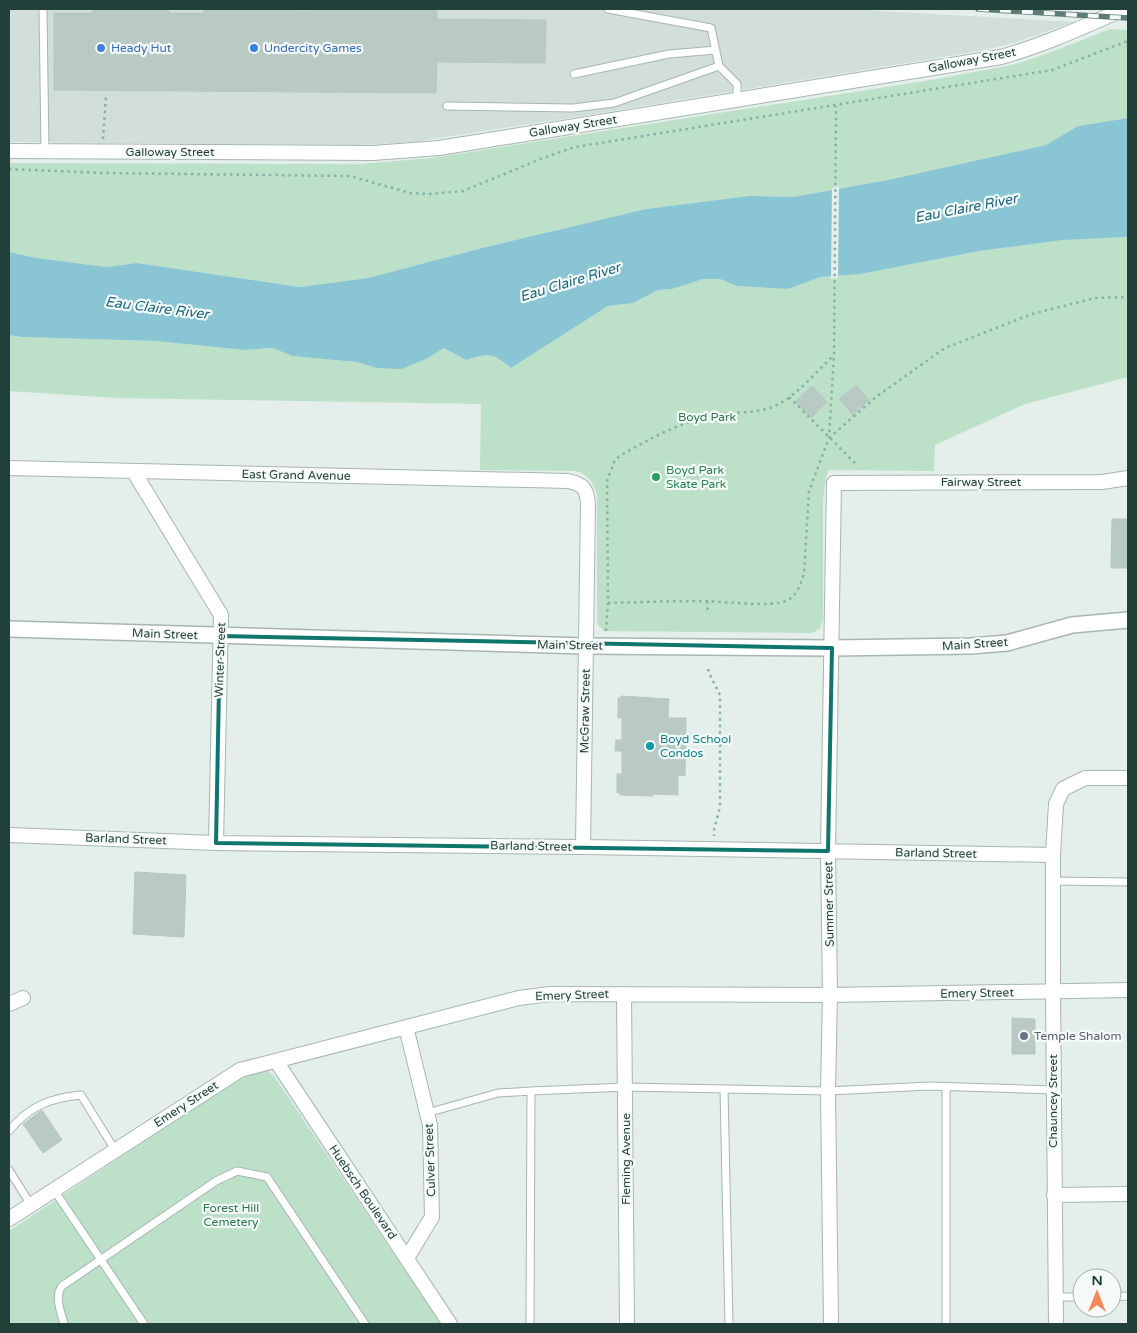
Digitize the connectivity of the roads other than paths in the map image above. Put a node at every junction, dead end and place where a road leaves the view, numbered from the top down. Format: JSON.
{"nodes":[{"id":1,"x":43,"y":9,"type":"edge"},
{"id":2,"x":608,"y":9,"type":"edge"},
{"id":3,"x":1124,"y":9,"type":"edge"},
{"id":4,"x":716,"y":50,"type":"junction"},
{"id":5,"x":719,"y":66,"type":"junction"},
{"id":6,"x":574,"y":74,"type":"dead end"},
{"id":7,"x":737,"y":100,"type":"junction"},
{"id":8,"x":447,"y":106,"type":"dead end"},
{"id":9,"x":9,"y":151,"type":"edge"},
{"id":10,"x":45,"y":151,"type":"junction"},
{"id":11,"x":9,"y":468,"type":"edge"},
{"id":12,"x":134,"y":472,"type":"junction"},
{"id":13,"x":1128,"y":478,"type":"edge"},
{"id":14,"x":834,"y":483,"type":"joint"},
{"id":15,"x":583,"y":486,"type":"joint"},
{"id":16,"x":1128,"y":620,"type":"edge"},
{"id":17,"x":9,"y":629,"type":"edge"},
{"id":18,"x":220,"y":636,"type":"junction"},
{"id":19,"x":586,"y":646,"type":"junction"},
{"id":20,"x":832,"y":648,"type":"junction"},
{"id":21,"x":1128,"y":778,"type":"edge"},
{"id":22,"x":9,"y":834,"type":"edge"},
{"id":23,"x":216,"y":843,"type":"junction"},
{"id":24,"x":583,"y":847,"type":"junction"},
{"id":25,"x":828,"y":851,"type":"junction"},
{"id":26,"x":1053,"y":855,"type":"junction"},
{"id":27,"x":1053,"y":880,"type":"junction"},
{"id":28,"x":1128,"y":882,"type":"edge"},
{"id":29,"x":1128,"y":990,"type":"edge"},
{"id":30,"x":1053,"y":992,"type":"junction"},
{"id":31,"x":624,"y":994,"type":"junction"},
{"id":32,"x":830,"y":995,"type":"junction"},
{"id":33,"x":23,"y":998,"type":"dead end"},
{"id":34,"x":9,"y":1004,"type":"edge"},
{"id":35,"x":406,"y":1027,"type":"junction"},
{"id":36,"x":276,"y":1061,"type":"junction"},
{"id":37,"x":626,"y":1087,"type":"junction"},
{"id":38,"x":946,"y":1087,"type":"junction"},
{"id":39,"x":724,"y":1089,"type":"junction"},
{"id":40,"x":1053,"y":1090,"type":"junction"},
{"id":41,"x":531,"y":1091,"type":"junction"},
{"id":42,"x":828,"y":1091,"type":"junction"},
{"id":43,"x":427,"y":1113,"type":"junction"},
{"id":44,"x":9,"y":1130,"type":"edge"},
{"id":45,"x":115,"y":1150,"type":"junction"},
{"id":46,"x":9,"y":1170,"type":"edge"},
{"id":47,"x":54,"y":1190,"type":"junction"},
{"id":48,"x":1128,"y":1194,"type":"edge"},
{"id":49,"x":1054,"y":1195,"type":"junction"},
{"id":50,"x":31,"y":1205,"type":"junction"},
{"id":51,"x":9,"y":1219,"type":"edge"},
{"id":52,"x":407,"y":1258,"type":"junction"},
{"id":53,"x":100,"y":1259,"type":"junction"},
{"id":54,"x":1055,"y":1297,"type":"junction"},
{"id":55,"x":1072,"y":1297,"type":"edge"},
{"id":56,"x":64,"y":1324,"type":"edge"},
{"id":57,"x":144,"y":1324,"type":"edge"},
{"id":58,"x":365,"y":1324,"type":"edge"},
{"id":59,"x":450,"y":1324,"type":"edge"},
{"id":60,"x":530,"y":1324,"type":"edge"},
{"id":61,"x":627,"y":1324,"type":"edge"},
{"id":62,"x":728,"y":1324,"type":"edge"},
{"id":63,"x":832,"y":1324,"type":"edge"},
{"id":64,"x":946,"y":1324,"type":"edge"},
{"id":65,"x":1056,"y":1324,"type":"edge"}],
"edges":[{"from":1,"to":10,"type":"lane"},
{"from":2,"to":4,"type":"lane"},
{"from":3,"to":7,"type":"street","name":"Galloway Street"},
{"from":4,"to":5,"type":"lane"},
{"from":4,"to":6,"type":"lane"},
{"from":5,"to":7,"type":"lane"},
{"from":5,"to":8,"type":"lane"},
{"from":7,"to":10,"type":"street","name":"Galloway Street"},
{"from":9,"to":10,"type":"street","name":"Galloway Street"},
{"from":11,"to":12,"type":"street","name":"East Grand Avenue"},
{"from":12,"to":15,"type":"street","name":"East Grand Avenue"},
{"from":12,"to":18,"type":"street","name":"Winter Street"},
{"from":13,"to":14,"type":"street","name":"Fairway Street"},
{"from":14,"to":20,"type":"street","name":"Summer Street"},
{"from":15,"to":19,"type":"street","name":"McGraw Street"},
{"from":16,"to":20,"type":"street","name":"Main Street"},
{"from":17,"to":18,"type":"street","name":"Main Street"},
{"from":18,"to":19,"type":"street","name":"Main Street"},
{"from":18,"to":23,"type":"street","name":"Winter Street"},
{"from":19,"to":20,"type":"street","name":"Main Street"},
{"from":19,"to":24,"type":"street","name":"McGraw Street"},
{"from":20,"to":25,"type":"street","name":"Summer Street"},
{"from":21,"to":26,"type":"street","name":"Chauncey Street"},
{"from":22,"to":23,"type":"street","name":"Barland Street"},
{"from":23,"to":24,"type":"street","name":"Barland Street"},
{"from":24,"to":25,"type":"street","name":"Barland Street"},
{"from":25,"to":26,"type":"street","name":"Barland Street"},
{"from":25,"to":32,"type":"street","name":"Summer Street"},
{"from":26,"to":27,"type":"street","name":"Chauncey Street"},
{"from":27,"to":28,"type":"lane"},
{"from":27,"to":30,"type":"street","name":"Chauncey Street"},
{"from":29,"to":30,"type":"street","name":"Emery Street"},
{"from":30,"to":32,"type":"street","name":"Emery Street"},
{"from":30,"to":40,"type":"street","name":"Chauncey Street"},
{"from":31,"to":32,"type":"street","name":"Emery Street"},
{"from":31,"to":35,"type":"street","name":"Emery Street"},
{"from":31,"to":37,"type":"street","name":"Fleming Avenue"},
{"from":32,"to":42,"type":"street","name":"Summer Street"},
{"from":33,"to":34,"type":"street"},
{"from":35,"to":36,"type":"street","name":"Emery Street"},
{"from":35,"to":43,"type":"street","name":"Culver Street"},
{"from":36,"to":45,"type":"street","name":"Emery Street"},
{"from":36,"to":52,"type":"street","name":"Huebsch Boulevard"},
{"from":37,"to":39,"type":"lane"},
{"from":37,"to":41,"type":"lane"},
{"from":37,"to":61,"type":"street","name":"Fleming Avenue"},
{"from":38,"to":40,"type":"lane"},
{"from":38,"to":42,"type":"lane"},
{"from":38,"to":64,"type":"lane"},
{"from":39,"to":42,"type":"lane"},
{"from":39,"to":62,"type":"lane"},
{"from":40,"to":49,"type":"street","name":"Chauncey Street"},
{"from":41,"to":43,"type":"lane"},
{"from":41,"to":60,"type":"lane"},
{"from":42,"to":63,"type":"street","name":"Summer Street"},
{"from":43,"to":52,"type":"street","name":"Culver Street"},
{"from":44,"to":45,"type":"lane"},
{"from":45,"to":47,"type":"street","name":"Emery Street"},
{"from":46,"to":50,"type":"lane"},
{"from":47,"to":50,"type":"street","name":"Emery Street"},
{"from":47,"to":53,"type":"lane"},
{"from":48,"to":49,"type":"street"},
{"from":49,"to":54,"type":"street","name":"Chauncey Street"},
{"from":50,"to":51,"type":"street","name":"Emery Street"},
{"from":52,"to":59,"type":"street","name":"Huebsch Boulevard"},
{"from":53,"to":56,"type":"lane"},
{"from":53,"to":57,"type":"lane"},
{"from":53,"to":58,"type":"lane"},
{"from":54,"to":55,"type":"lane"},
{"from":54,"to":65,"type":"street","name":"Chauncey Street"}]}
